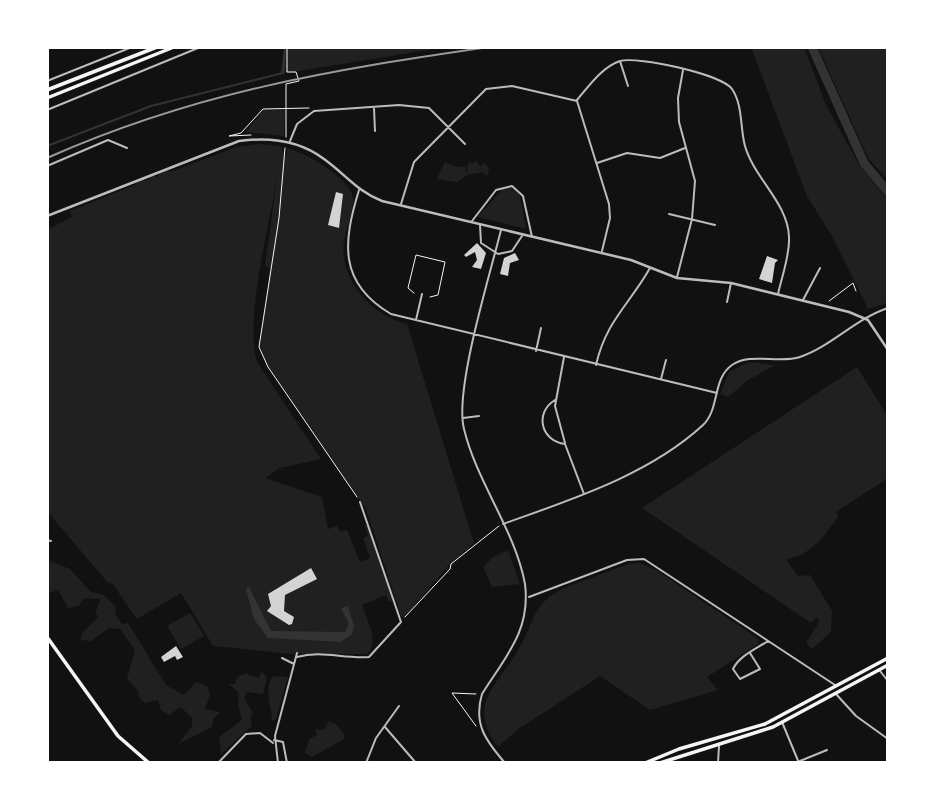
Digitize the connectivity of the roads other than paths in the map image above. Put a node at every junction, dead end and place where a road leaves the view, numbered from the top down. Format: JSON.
{"nodes":[{"id":1,"x":132,"y":47,"type":"edge"},
{"id":2,"x":157,"y":47,"type":"edge"},
{"id":3,"x":174,"y":47,"type":"edge"},
{"id":4,"x":230,"y":47,"type":"edge"},
{"id":5,"x":620,"y":61,"type":"junction"},
{"id":6,"x":684,"y":70,"type":"junction"},
{"id":7,"x":47,"y":80,"type":"edge"},
{"id":8,"x":628,"y":86,"type":"dead end"},
{"id":9,"x":47,"y":90,"type":"edge"},
{"id":10,"x":47,"y":98,"type":"edge"},
{"id":11,"x":576,"y":101,"type":"junction"},
{"id":12,"x":374,"y":107,"type":"junction"},
{"id":13,"x":47,"y":110,"type":"edge"},
{"id":14,"x":447,"y":127,"type":"junction"},
{"id":15,"x":375,"y":131,"type":"dead end"},
{"id":16,"x":290,"y":142,"type":"junction"},
{"id":17,"x":465,"y":144,"type":"dead end"},
{"id":18,"x":128,"y":148,"type":"dead end"},
{"id":19,"x":686,"y":148,"type":"junction"},
{"id":20,"x":596,"y":163,"type":"junction"},
{"id":21,"x":47,"y":166,"type":"edge"},
{"id":22,"x":359,"y":190,"type":"junction"},
{"id":23,"x":400,"y":205,"type":"junction"},
{"id":24,"x":668,"y":214,"type":"dead end"},
{"id":25,"x":47,"y":216,"type":"edge"},
{"id":26,"x":692,"y":219,"type":"junction"},
{"id":27,"x":471,"y":222,"type":"junction"},
{"id":28,"x":481,"y":224,"type":"junction"},
{"id":29,"x":715,"y":225,"type":"dead end"},
{"id":30,"x":501,"y":229,"type":"junction"},
{"id":31,"x":522,"y":235,"type":"junction"},
{"id":32,"x":532,"y":237,"type":"junction"},
{"id":33,"x":601,"y":252,"type":"junction"},
{"id":34,"x":495,"y":253,"type":"junction"},
{"id":35,"x":650,"y":267,"type":"junction"},
{"id":36,"x":820,"y":268,"type":"dead end"},
{"id":37,"x":677,"y":278,"type":"junction"},
{"id":38,"x":731,"y":283,"type":"junction"},
{"id":39,"x":422,"y":294,"type":"dead end"},
{"id":40,"x":778,"y":294,"type":"junction"},
{"id":41,"x":803,"y":300,"type":"junction"},
{"id":42,"x":727,"y":302,"type":"dead end"},
{"id":43,"x":888,"y":308,"type":"edge"},
{"id":44,"x":864,"y":317,"type":"junction"},
{"id":45,"x":415,"y":322,"type":"junction"},
{"id":46,"x":541,"y":328,"type":"dead end"},
{"id":47,"x":476,"y":336,"type":"junction"},
{"id":48,"x":888,"y":350,"type":"edge"},
{"id":49,"x":536,"y":351,"type":"junction"},
{"id":50,"x":564,"y":357,"type":"junction"},
{"id":51,"x":666,"y":360,"type":"dead end"},
{"id":52,"x":596,"y":365,"type":"junction"},
{"id":53,"x":661,"y":380,"type":"junction"},
{"id":54,"x":716,"y":393,"type":"junction"},
{"id":55,"x":555,"y":400,"type":"junction"},
{"id":56,"x":479,"y":416,"type":"dead end"},
{"id":57,"x":462,"y":418,"type":"junction"},
{"id":58,"x":565,"y":444,"type":"junction"},
{"id":59,"x":584,"y":495,"type":"junction"},
{"id":60,"x":360,"y":502,"type":"road end"},
{"id":61,"x":502,"y":524,"type":"junction"},
{"id":62,"x":527,"y":597,"type":"junction"},
{"id":63,"x":47,"y":638,"type":"edge"},
{"id":64,"x":769,"y":641,"type":"junction"},
{"id":65,"x":750,"y":653,"type":"junction"},
{"id":66,"x":282,"y":658,"type":"dead end"},
{"id":67,"x":888,"y":659,"type":"edge"},
{"id":68,"x":295,"y":664,"type":"junction"},
{"id":69,"x":888,"y":666,"type":"edge"},
{"id":70,"x":879,"y":670,"type":"junction"},
{"id":71,"x":888,"y":681,"type":"edge"},
{"id":72,"x":836,"y":686,"type":"junction"},
{"id":73,"x":835,"y":694,"type":"junction"},
{"id":74,"x":399,"y":706,"type":"dead end"},
{"id":75,"x":782,"y":722,"type":"junction"},
{"id":76,"x":384,"y":727,"type":"junction"},
{"id":77,"x":888,"y":739,"type":"edge"},
{"id":78,"x":274,"y":742,"type":"junction"},
{"id":79,"x":719,"y":744,"type":"junction"},
{"id":80,"x":827,"y":750,"type":"dead end"},
{"id":81,"x":797,"y":762,"type":"edge"},
{"id":82,"x":149,"y":763,"type":"edge"},
{"id":83,"x":218,"y":763,"type":"edge"},
{"id":84,"x":278,"y":763,"type":"edge"},
{"id":85,"x":287,"y":763,"type":"edge"},
{"id":86,"x":366,"y":763,"type":"edge"},
{"id":87,"x":416,"y":763,"type":"edge"},
{"id":88,"x":505,"y":763,"type":"edge"},
{"id":89,"x":645,"y":763,"type":"edge"},
{"id":90,"x":660,"y":763,"type":"edge"},
{"id":91,"x":718,"y":763,"type":"edge"}],
"edges":[{"from":1,"to":7,"type":"street"},
{"from":2,"to":9,"type":"main road"},
{"from":3,"to":10,"type":"main road"},
{"from":4,"to":13,"type":"street"},
{"from":5,"to":6,"type":"street"},
{"from":5,"to":8,"type":"street"},
{"from":5,"to":11,"type":"street"},
{"from":6,"to":19,"type":"street"},
{"from":6,"to":40,"type":"street"},
{"from":11,"to":14,"type":"street"},
{"from":11,"to":20,"type":"street"},
{"from":12,"to":14,"type":"street"},
{"from":12,"to":15,"type":"street"},
{"from":12,"to":16,"type":"street"},
{"from":14,"to":17,"type":"street"},
{"from":14,"to":23,"type":"street"},
{"from":16,"to":22,"type":"street"},
{"from":16,"to":25,"type":"street"},
{"from":18,"to":21,"type":"street"},
{"from":19,"to":20,"type":"street"},
{"from":19,"to":26,"type":"street"},
{"from":20,"to":33,"type":"street"},
{"from":22,"to":23,"type":"street"},
{"from":22,"to":45,"type":"street"},
{"from":23,"to":27,"type":"street"},
{"from":24,"to":26,"type":"street"},
{"from":26,"to":29,"type":"street"},
{"from":26,"to":37,"type":"street"},
{"from":27,"to":28,"type":"street"},
{"from":27,"to":32,"type":"street"},
{"from":28,"to":30,"type":"street"},
{"from":28,"to":34,"type":"street"},
{"from":30,"to":31,"type":"street"},
{"from":30,"to":34,"type":"street"},
{"from":31,"to":32,"type":"street"},
{"from":31,"to":34,"type":"street"},
{"from":32,"to":33,"type":"street"},
{"from":33,"to":35,"type":"street"},
{"from":34,"to":47,"type":"street"},
{"from":35,"to":37,"type":"street"},
{"from":35,"to":52,"type":"street"},
{"from":36,"to":41,"type":"street"},
{"from":37,"to":38,"type":"street"},
{"from":38,"to":40,"type":"street"},
{"from":38,"to":42,"type":"street"},
{"from":39,"to":45,"type":"street"},
{"from":40,"to":41,"type":"street"},
{"from":41,"to":44,"type":"street"},
{"from":43,"to":44,"type":"street"},
{"from":44,"to":48,"type":"street"},
{"from":44,"to":54,"type":"street"},
{"from":45,"to":47,"type":"street"},
{"from":46,"to":49,"type":"street"},
{"from":47,"to":49,"type":"street"},
{"from":47,"to":57,"type":"street"},
{"from":49,"to":50,"type":"street"},
{"from":50,"to":52,"type":"street"},
{"from":50,"to":55,"type":"street"},
{"from":51,"to":53,"type":"street"},
{"from":52,"to":53,"type":"street"},
{"from":53,"to":54,"type":"street"},
{"from":54,"to":59,"type":"street"},
{"from":55,"to":58,"type":"street"},
{"from":55,"to":58,"type":"street"},
{"from":56,"to":57,"type":"street"},
{"from":57,"to":61,"type":"street"},
{"from":58,"to":59,"type":"street"},
{"from":59,"to":61,"type":"street"},
{"from":60,"to":68,"type":"street"},
{"from":61,"to":62,"type":"street"},
{"from":62,"to":64,"type":"street"},
{"from":62,"to":88,"type":"street"},
{"from":63,"to":82,"type":"main road"},
{"from":64,"to":65,"type":"street"},
{"from":64,"to":72,"type":"street"},
{"from":65,"to":65,"type":"street"},
{"from":66,"to":68,"type":"street"},
{"from":67,"to":72,"type":"main road"},
{"from":68,"to":78,"type":"street"},
{"from":69,"to":70,"type":"main road"},
{"from":70,"to":71,"type":"street"},
{"from":70,"to":73,"type":"main road"},
{"from":72,"to":89,"type":"main road"},
{"from":73,"to":75,"type":"main road"},
{"from":73,"to":77,"type":"street"},
{"from":74,"to":76,"type":"street"},
{"from":75,"to":79,"type":"main road"},
{"from":75,"to":81,"type":"street"},
{"from":76,"to":86,"type":"street"},
{"from":76,"to":87,"type":"street"},
{"from":78,"to":83,"type":"street"},
{"from":78,"to":84,"type":"street"},
{"from":78,"to":85,"type":"street"},
{"from":79,"to":90,"type":"main road"},
{"from":79,"to":91,"type":"street"},
{"from":80,"to":81,"type":"street"}]}
